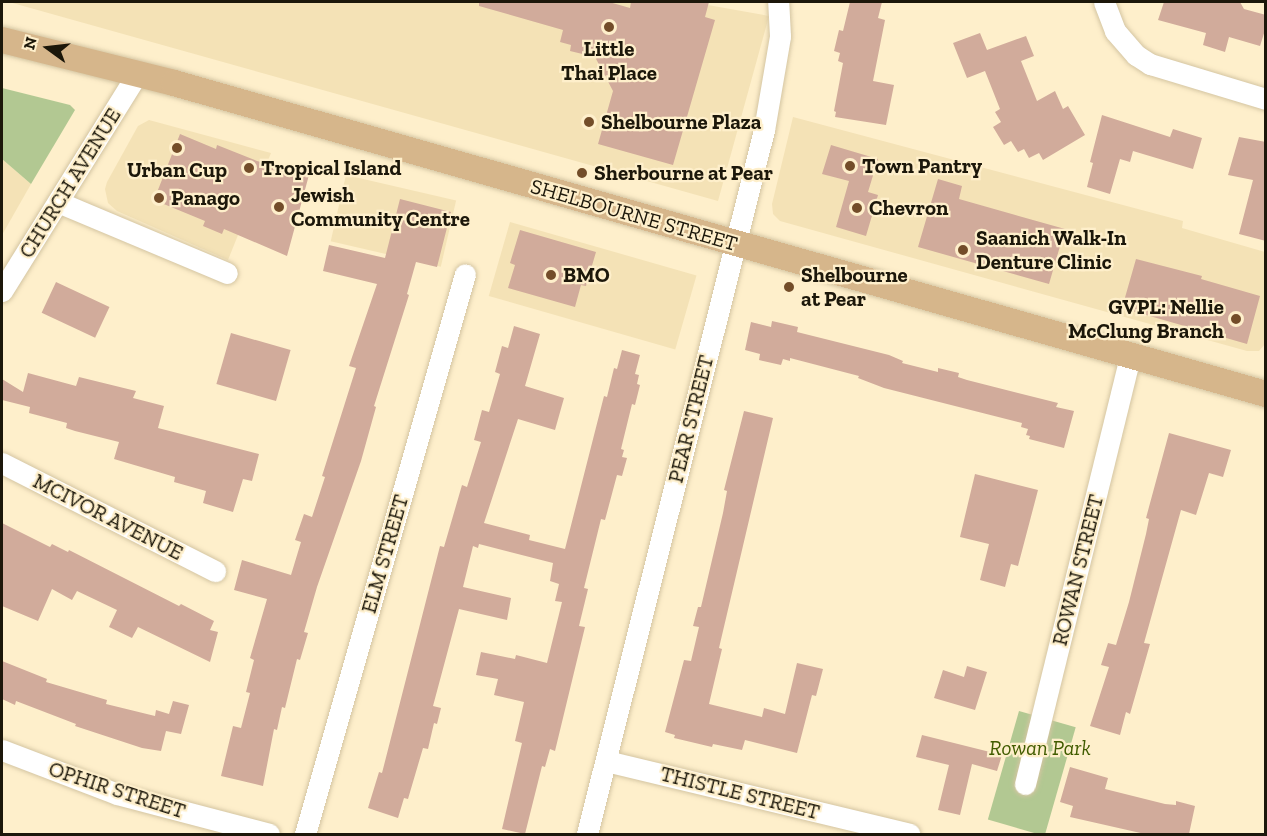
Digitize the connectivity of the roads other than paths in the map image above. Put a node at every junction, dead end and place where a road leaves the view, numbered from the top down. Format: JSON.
{"nodes":[{"id":1,"x":778,"y":2,"type":"edge"},
{"id":2,"x":1104,"y":2,"type":"edge"},
{"id":3,"x":2,"y":40,"type":"edge"},
{"id":4,"x":137,"y":74,"type":"junction"},
{"id":5,"x":1266,"y":99,"type":"edge"},
{"id":6,"x":58,"y":202,"type":"junction"},
{"id":7,"x":735,"y":244,"type":"junction"},
{"id":8,"x":226,"y":273,"type":"dead end"},
{"id":9,"x":465,"y":274,"type":"dead end"},
{"id":10,"x":2,"y":291,"type":"edge"},
{"id":11,"x":1130,"y":356,"type":"junction"},
{"id":12,"x":1266,"y":394,"type":"edge"},
{"id":13,"x":2,"y":463,"type":"edge"},
{"id":14,"x":215,"y":571,"type":"dead end"},
{"id":15,"x":2,"y":750,"type":"edge"},
{"id":16,"x":606,"y":761,"type":"junction"},
{"id":17,"x":1025,"y":784,"type":"dead end"},
{"id":18,"x":269,"y":834,"type":"edge"},
{"id":19,"x":305,"y":834,"type":"edge"},
{"id":20,"x":587,"y":834,"type":"edge"},
{"id":21,"x":909,"y":834,"type":"edge"}],
"edges":[{"from":1,"to":7,"type":"street","name":"PEAR STREET"},
{"from":2,"to":5,"type":"street"},
{"from":3,"to":4,"type":"main road","name":"SHELBOURNE STREET"},
{"from":4,"to":6,"type":"street","name":"CHURCH AVENUE"},
{"from":4,"to":7,"type":"main road","name":"SHELBOURNE STREET"},
{"from":6,"to":8,"type":"street"},
{"from":6,"to":10,"type":"street","name":"CHURCH AVENUE"},
{"from":7,"to":11,"type":"main road","name":"SHELBOURNE STREET"},
{"from":7,"to":16,"type":"street","name":"PEAR STREET"},
{"from":9,"to":19,"type":"street","name":"ELM STREET"},
{"from":11,"to":12,"type":"main road","name":"SHELBOURNE STREET"},
{"from":11,"to":17,"type":"street","name":"ROWAN STREET"},
{"from":13,"to":14,"type":"street","name":"MCIVOR AVENUE"},
{"from":15,"to":18,"type":"street","name":"OPHIR STREET"},
{"from":16,"to":20,"type":"street","name":"PEAR STREET"},
{"from":16,"to":21,"type":"street","name":"THISTLE STREET"}]}
